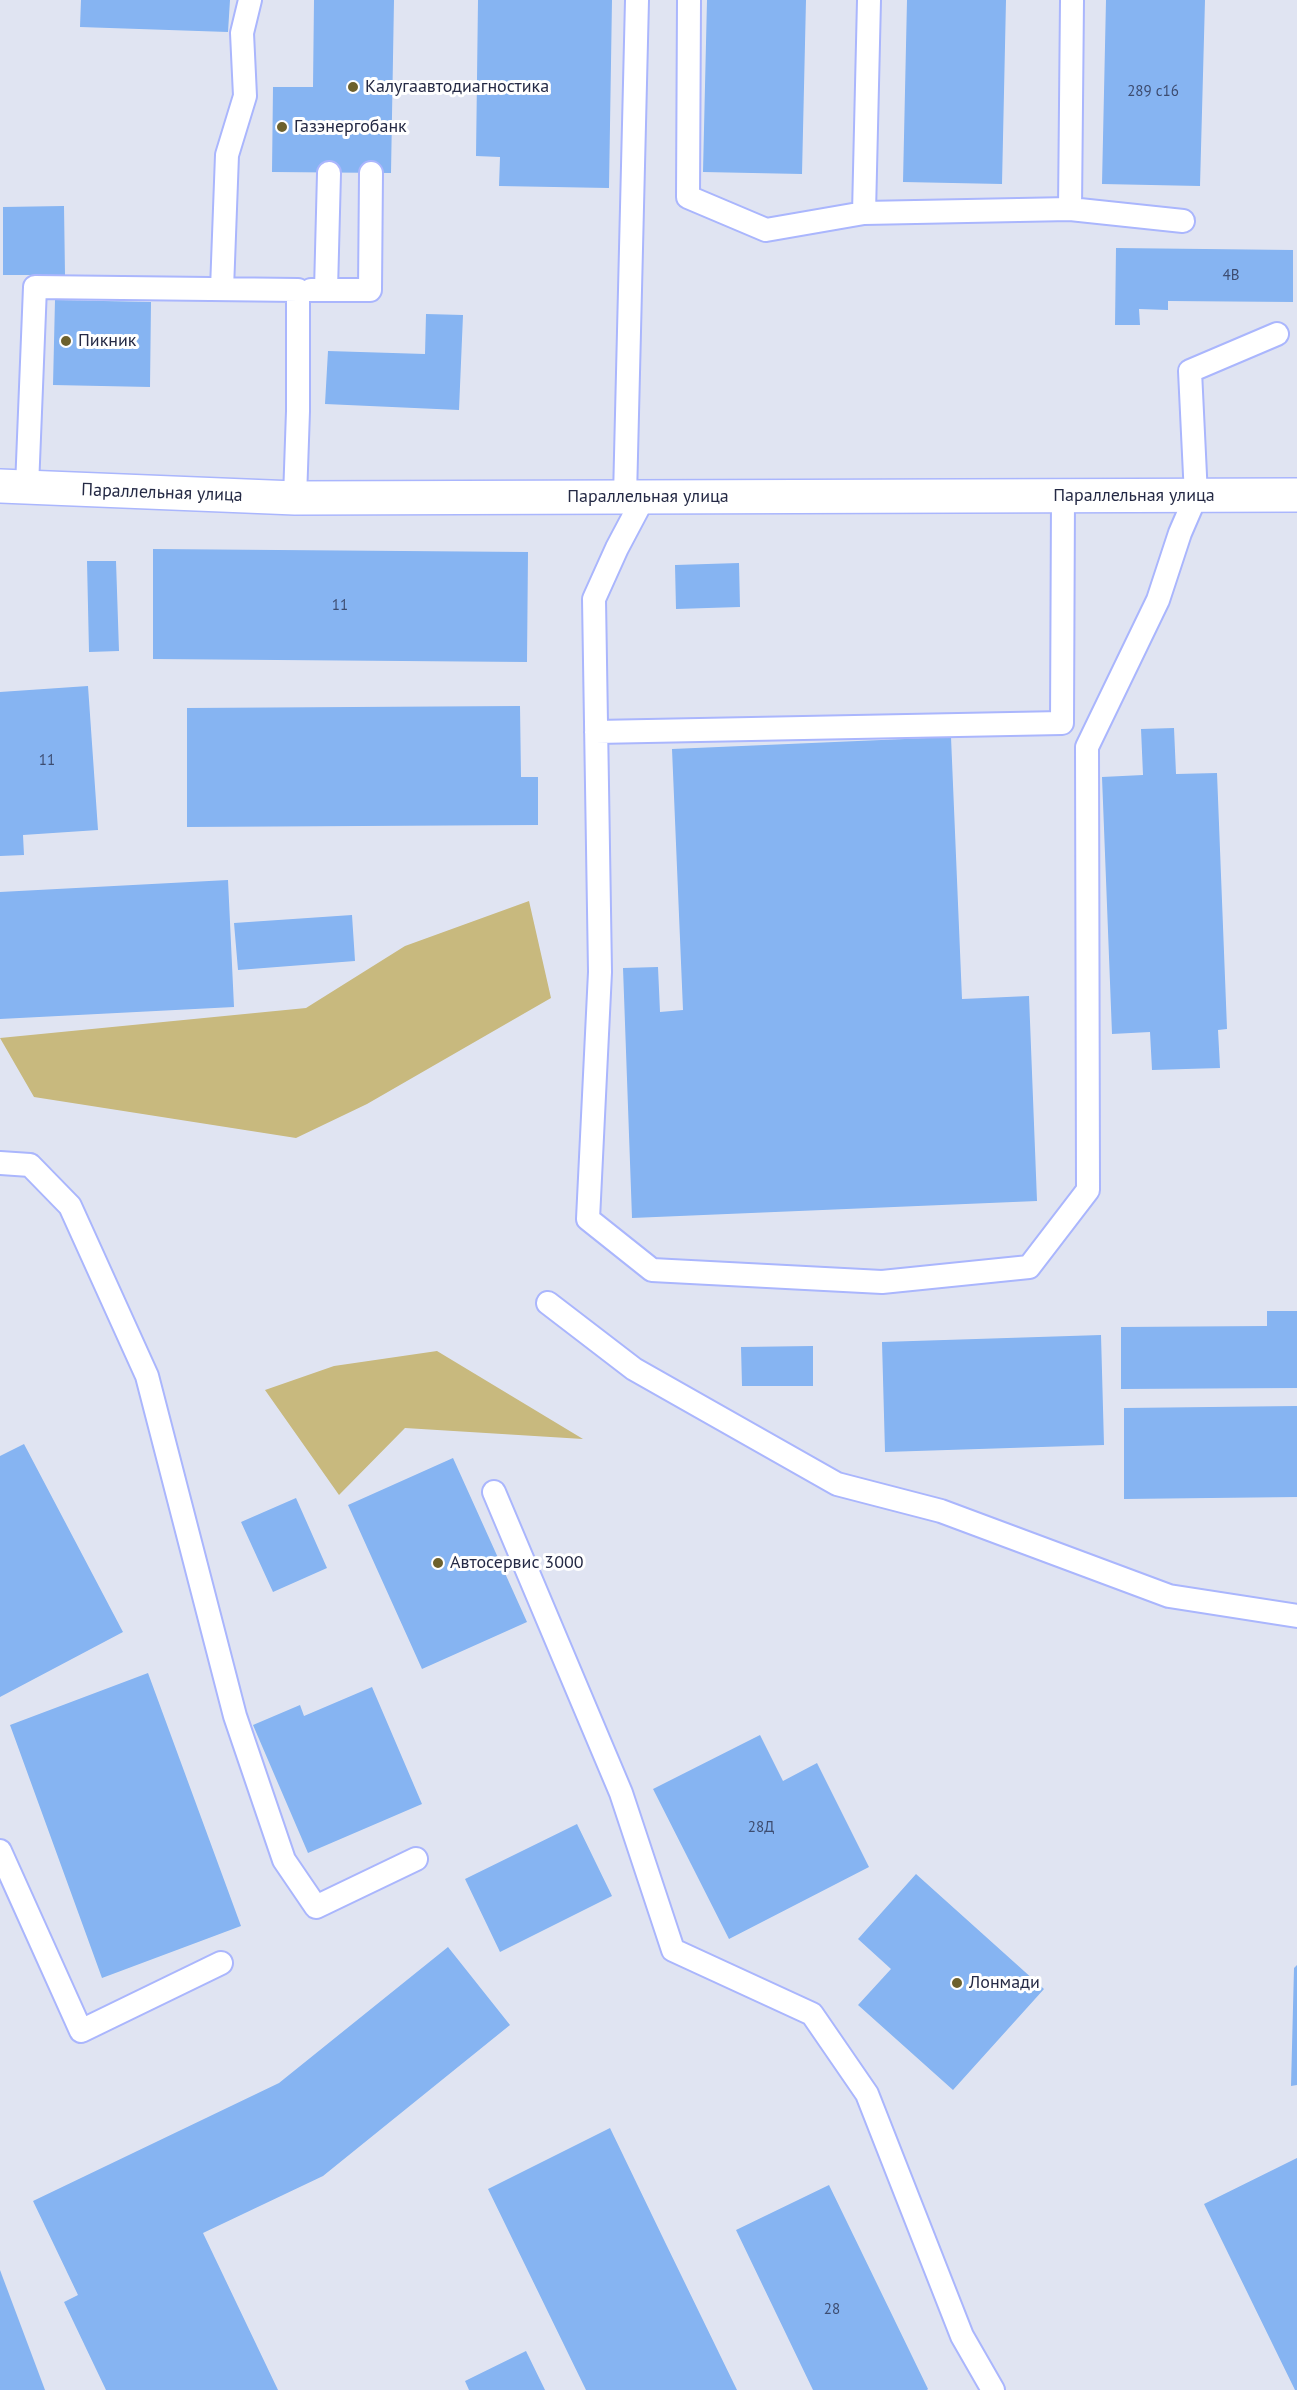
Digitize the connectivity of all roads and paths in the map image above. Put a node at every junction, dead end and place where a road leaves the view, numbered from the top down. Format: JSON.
{"nodes":[{"id":1,"x":250,"y":0,"type":"edge"},
{"id":2,"x":637,"y":0,"type":"edge"},
{"id":3,"x":689,"y":0,"type":"edge"},
{"id":4,"x":870,"y":0,"type":"edge"},
{"id":5,"x":1072,"y":0,"type":"edge"},
{"id":6,"x":329,"y":173,"type":"dead end"},
{"id":7,"x":371,"y":173,"type":"dead end"},
{"id":8,"x":1070,"y":209,"type":"junction"},
{"id":9,"x":864,"y":213,"type":"junction"},
{"id":10,"x":1184,"y":221,"type":"dead end"},
{"id":11,"x":222,"y":289,"type":"junction"},
{"id":12,"x":298,"y":290,"type":"junction"},
{"id":13,"x":326,"y":290,"type":"junction"},
{"id":14,"x":1277,"y":334,"type":"dead end"},
{"id":15,"x":13,"y":487,"type":"edge"},
{"id":16,"x":1297,"y":495,"type":"edge"},
{"id":17,"x":634,"y":496,"type":"junction"},
{"id":18,"x":1063,"y":496,"type":"junction"},
{"id":19,"x":1196,"y":496,"type":"junction"},
{"id":20,"x":295,"y":498,"type":"junction"},
{"id":21,"x":596,"y":732,"type":"junction"},
{"id":22,"x":0,"y":1163,"type":"edge"},
{"id":23,"x":549,"y":1303,"type":"dead end"},
{"id":24,"x":494,"y":1492,"type":"dead end"},
{"id":25,"x":1297,"y":1616,"type":"edge"},
{"id":26,"x":0,"y":1851,"type":"edge"},
{"id":27,"x":416,"y":1859,"type":"dead end"},
{"id":28,"x":221,"y":1963,"type":"dead end"},
{"id":29,"x":993,"y":2390,"type":"edge"}],
"edges":[{"from":1,"to":11,"type":"lane"},
{"from":2,"to":17,"type":"lane"},
{"from":3,"to":9,"type":"lane"},
{"from":4,"to":9,"type":"lane"},
{"from":5,"to":8,"type":"lane"},
{"from":6,"to":13,"type":"lane"},
{"from":7,"to":13,"type":"lane"},
{"from":8,"to":9,"type":"lane"},
{"from":8,"to":10,"type":"lane"},
{"from":11,"to":12,"type":"lane"},
{"from":11,"to":15,"type":"lane"},
{"from":12,"to":13,"type":"lane"},
{"from":12,"to":20,"type":"lane"},
{"from":14,"to":19,"type":"lane"},
{"from":15,"to":20,"type":"street","name":"Параллельная улица"},
{"from":16,"to":19,"type":"street","name":"Параллельная улица"},
{"from":17,"to":18,"type":"street","name":"Параллельная улица"},
{"from":17,"to":20,"type":"street","name":"Параллельная улица"},
{"from":17,"to":21,"type":"lane"},
{"from":18,"to":19,"type":"street","name":"Параллельная улица"},
{"from":18,"to":21,"type":"lane"},
{"from":19,"to":21,"type":"lane"},
{"from":22,"to":27,"type":"lane"},
{"from":23,"to":25,"type":"lane"},
{"from":24,"to":29,"type":"lane"},
{"from":26,"to":28,"type":"lane"}]}
